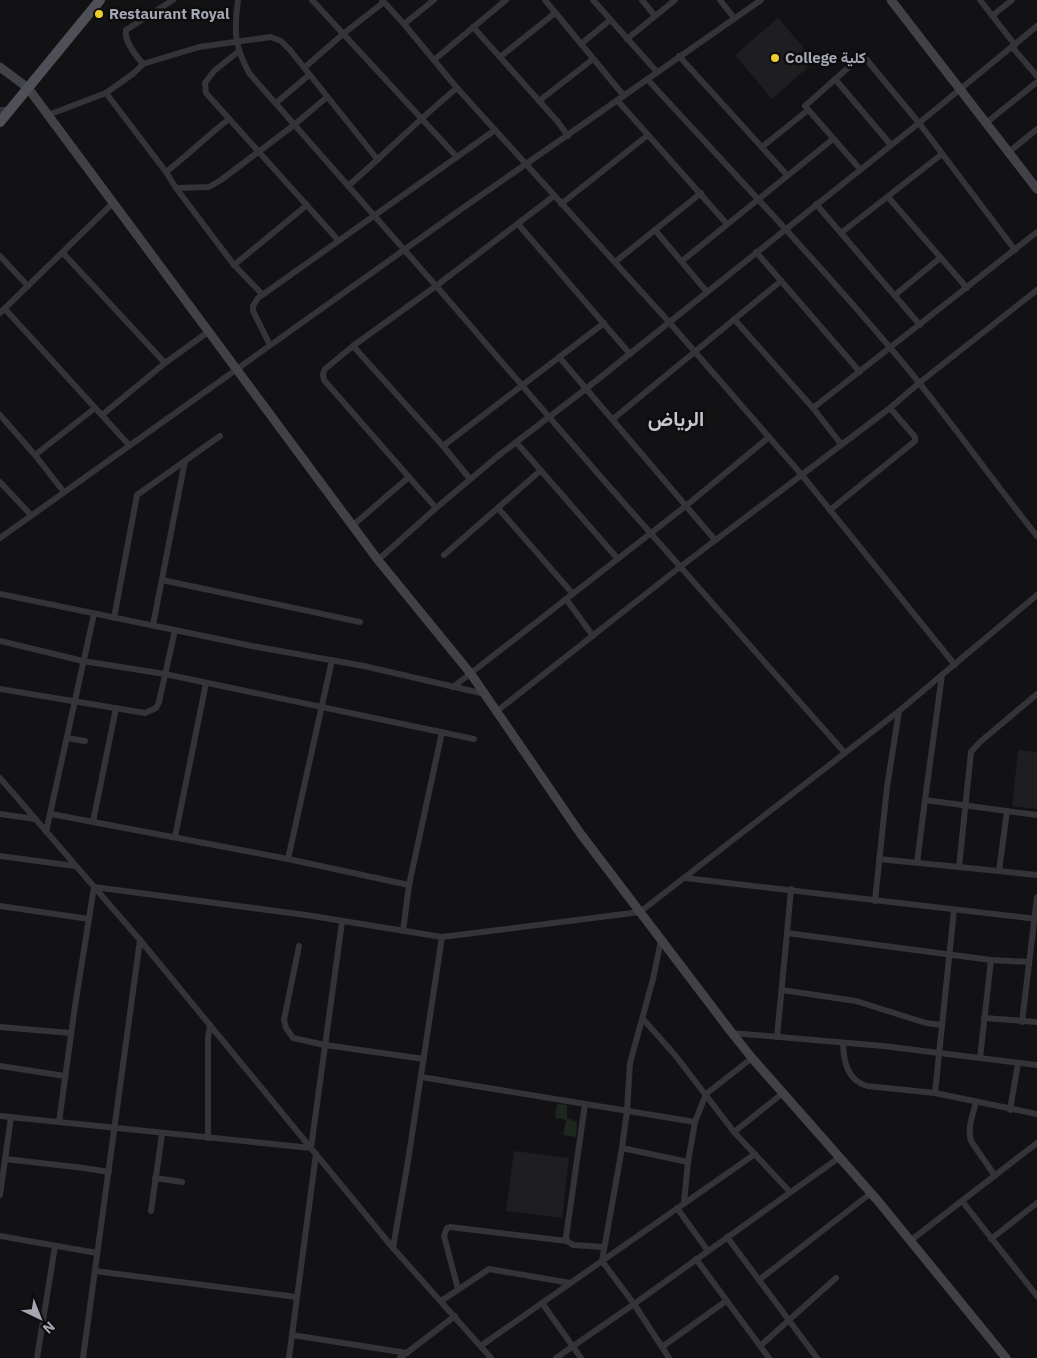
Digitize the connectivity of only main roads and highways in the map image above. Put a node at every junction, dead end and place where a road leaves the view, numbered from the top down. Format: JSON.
{"nodes":[{"id":1,"x":100,"y":0,"type":"edge"},
{"id":2,"x":5,"y":110,"type":"edge"},
{"id":3,"x":0,"y":122,"type":"edge"}],
"edges":[{"from":1,"to":2,"type":"main road"},
{"from":2,"to":3,"type":"main road"}]}
